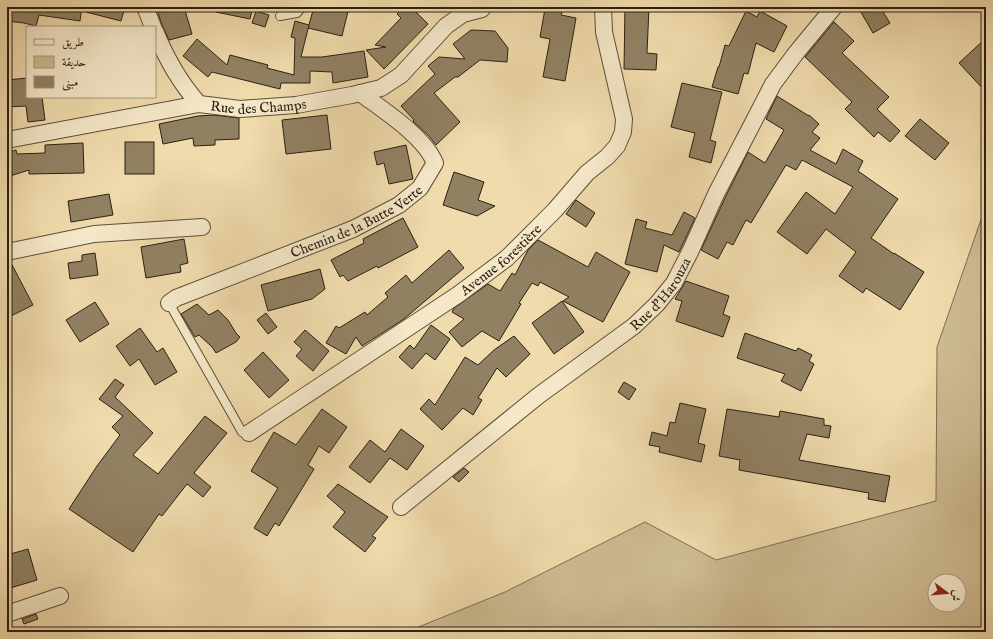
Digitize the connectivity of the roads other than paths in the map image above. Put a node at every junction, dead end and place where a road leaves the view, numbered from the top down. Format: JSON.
{"nodes":[{"id":1,"x":145,"y":7,"type":"edge"},
{"id":2,"x":302,"y":7,"type":"edge"},
{"id":3,"x":602,"y":7,"type":"edge"},
{"id":4,"x":834,"y":7,"type":"edge"},
{"id":5,"x":482,"y":9,"type":"dead end"},
{"id":6,"x":280,"y":16,"type":"dead end"},
{"id":7,"x":153,"y":26,"type":"edge"},
{"id":8,"x":156,"y":33,"type":"edge"},
{"id":9,"x":360,"y":93,"type":"junction"},
{"id":10,"x":199,"y":104,"type":"junction"},
{"id":11,"x":7,"y":140,"type":"edge"},
{"id":12,"x":202,"y":227,"type":"dead end"},
{"id":13,"x":7,"y":252,"type":"edge"},
{"id":14,"x":169,"y":303,"type":"joint"},
{"id":15,"x":245,"y":432,"type":"joint"},
{"id":16,"x":401,"y":508,"type":"dead end"},
{"id":17,"x":60,"y":596,"type":"dead end"},
{"id":18,"x":7,"y":614,"type":"edge"}],
"edges":[{"from":1,"to":7,"type":"street"},
{"from":2,"to":6,"type":"lane"},
{"from":3,"to":15,"type":"street","name":"Avenue forestière"},
{"from":4,"to":16,"type":"street","name":"Rue d'Harouza"},
{"from":5,"to":9,"type":"street","name":"Rue des Champs"},
{"from":8,"to":10,"type":"street"},
{"from":9,"to":10,"type":"street","name":"Rue des Champs"},
{"from":9,"to":14,"type":"street","name":"Chemin de la Butte Verte"},
{"from":10,"to":11,"type":"street","name":"Rue des Champs"},
{"from":12,"to":13,"type":"street"},
{"from":14,"to":15,"type":"lane"},
{"from":17,"to":18,"type":"street"}]}
